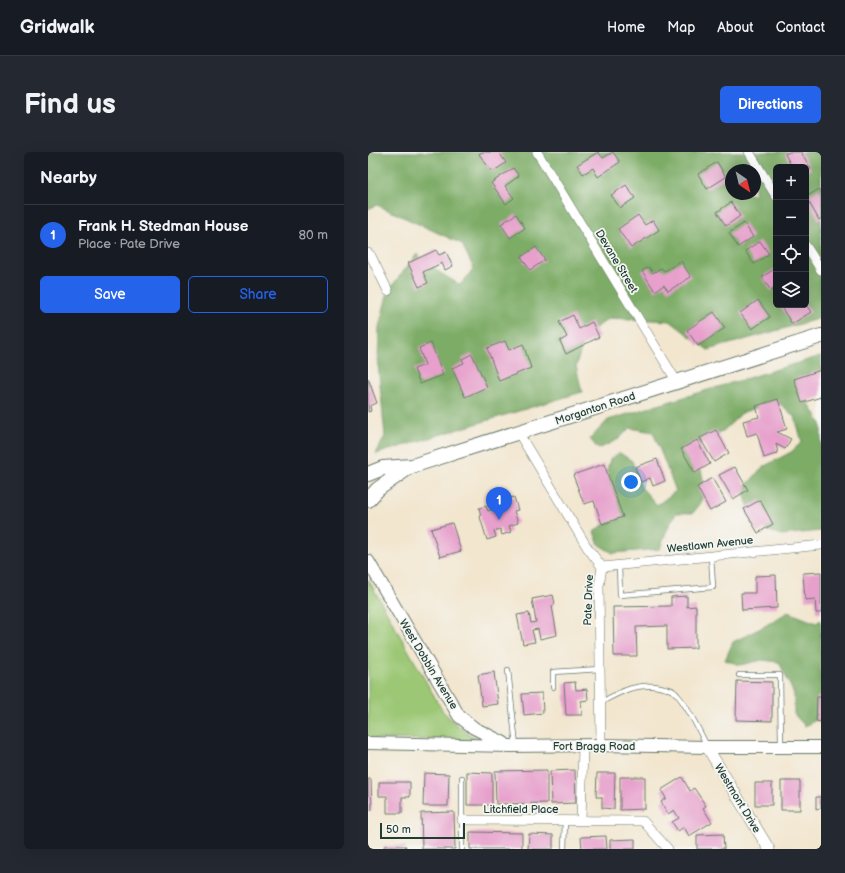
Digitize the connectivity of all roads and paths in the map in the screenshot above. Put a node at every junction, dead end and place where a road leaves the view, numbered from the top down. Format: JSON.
{"nodes":[{"id":1,"x":537,"y":152,"type":"edge"},
{"id":2,"x":749,"y":152,"type":"edge"},
{"id":3,"x":773,"y":191,"type":"edge"},
{"id":4,"x":809,"y":251,"type":"edge"},
{"id":5,"x":368,"y":253,"type":"edge"},
{"id":6,"x":821,"y":270,"type":"edge"},
{"id":7,"x":388,"y":291,"type":"dead end"},
{"id":8,"x":821,"y":336,"type":"edge"},
{"id":9,"x":677,"y":382,"type":"junction"},
{"id":10,"x":518,"y":432,"type":"junction"},
{"id":11,"x":412,"y":466,"type":"junction"},
{"id":12,"x":368,"y":474,"type":"edge"},
{"id":13,"x":368,"y":500,"type":"edge"},
{"id":14,"x":821,"y":545,"type":"edge"},
{"id":15,"x":711,"y":556,"type":"junction"},
{"id":16,"x":368,"y":561,"type":"edge"},
{"id":17,"x":619,"y":565,"type":"junction"},
{"id":18,"x":602,"y":567,"type":"junction"},
{"id":19,"x":600,"y":669,"type":"junction"},
{"id":20,"x":508,"y":670,"type":"dead end"},
{"id":21,"x":739,"y":675,"type":"dead end"},
{"id":22,"x":553,"y":687,"type":"dead end"},
{"id":23,"x":600,"y":703,"type":"junction"},
{"id":24,"x":368,"y":743,"type":"edge"},
{"id":25,"x":583,"y":745,"type":"junction"},
{"id":26,"x":601,"y":745,"type":"junction"},
{"id":27,"x":513,"y":746,"type":"junction"},
{"id":28,"x":707,"y":747,"type":"junction"},
{"id":29,"x":781,"y":747,"type":"junction"},
{"id":30,"x":821,"y":747,"type":"edge"},
{"id":31,"x":462,"y":778,"type":"dead end"},
{"id":32,"x":462,"y":820,"type":"junction"},
{"id":33,"x":565,"y":821,"type":"junction"},
{"id":34,"x":581,"y":821,"type":"junction"},
{"id":35,"x":462,"y":849,"type":"edge"},
{"id":36,"x":564,"y":849,"type":"edge"},
{"id":37,"x":668,"y":849,"type":"edge"},
{"id":38,"x":769,"y":849,"type":"edge"}],
"edges":[{"from":1,"to":9,"type":"street","name":"Devane Street"},
{"from":2,"to":3,"type":"street"},
{"from":4,"to":6,"type":"street"},
{"from":5,"to":7,"type":"street"},
{"from":8,"to":9,"type":"main road","name":"Morganton Road"},
{"from":9,"to":10,"type":"main road","name":"Morganton Road"},
{"from":10,"to":11,"type":"main road","name":"Morganton Road"},
{"from":10,"to":18,"type":"street","name":"Pate Drive"},
{"from":11,"to":12,"type":"main road","name":"Morganton Road"},
{"from":11,"to":13,"type":"main road"},
{"from":14,"to":15,"type":"street","name":"Westlawn Avenue"},
{"from":15,"to":17,"type":"street","name":"Westlawn Avenue"},
{"from":15,"to":17,"type":"lane"},
{"from":16,"to":27,"type":"main road","name":"West Dobbin Avenue"},
{"from":17,"to":18,"type":"street","name":"Westlawn Avenue"},
{"from":18,"to":19,"type":"street","name":"Pate Drive"},
{"from":19,"to":22,"type":"lane"},
{"from":19,"to":23,"type":"street","name":"Pate Drive"},
{"from":20,"to":27,"type":"lane"},
{"from":21,"to":29,"type":"lane"},
{"from":23,"to":26,"type":"street","name":"Pate Drive"},
{"from":23,"to":28,"type":"lane"},
{"from":24,"to":27,"type":"main road","name":"Fort Bragg Road"},
{"from":25,"to":26,"type":"main road","name":"Fort Bragg Road"},
{"from":25,"to":27,"type":"main road","name":"Fort Bragg Road"},
{"from":25,"to":34,"type":"street"},
{"from":26,"to":28,"type":"main road","name":"Fort Bragg Road"},
{"from":28,"to":29,"type":"main road","name":"Fort Bragg Road"},
{"from":28,"to":38,"type":"street","name":"Westmont Drive"},
{"from":29,"to":30,"type":"main road","name":"Fort Bragg Road"},
{"from":31,"to":32,"type":"lane"},
{"from":32,"to":33,"type":"street","name":"Litchfield Place"},
{"from":32,"to":35,"type":"lane"},
{"from":33,"to":34,"type":"street","name":"Litchfield Place"},
{"from":33,"to":36,"type":"lane"},
{"from":34,"to":37,"type":"street","name":"Litchfield Place"}]}
